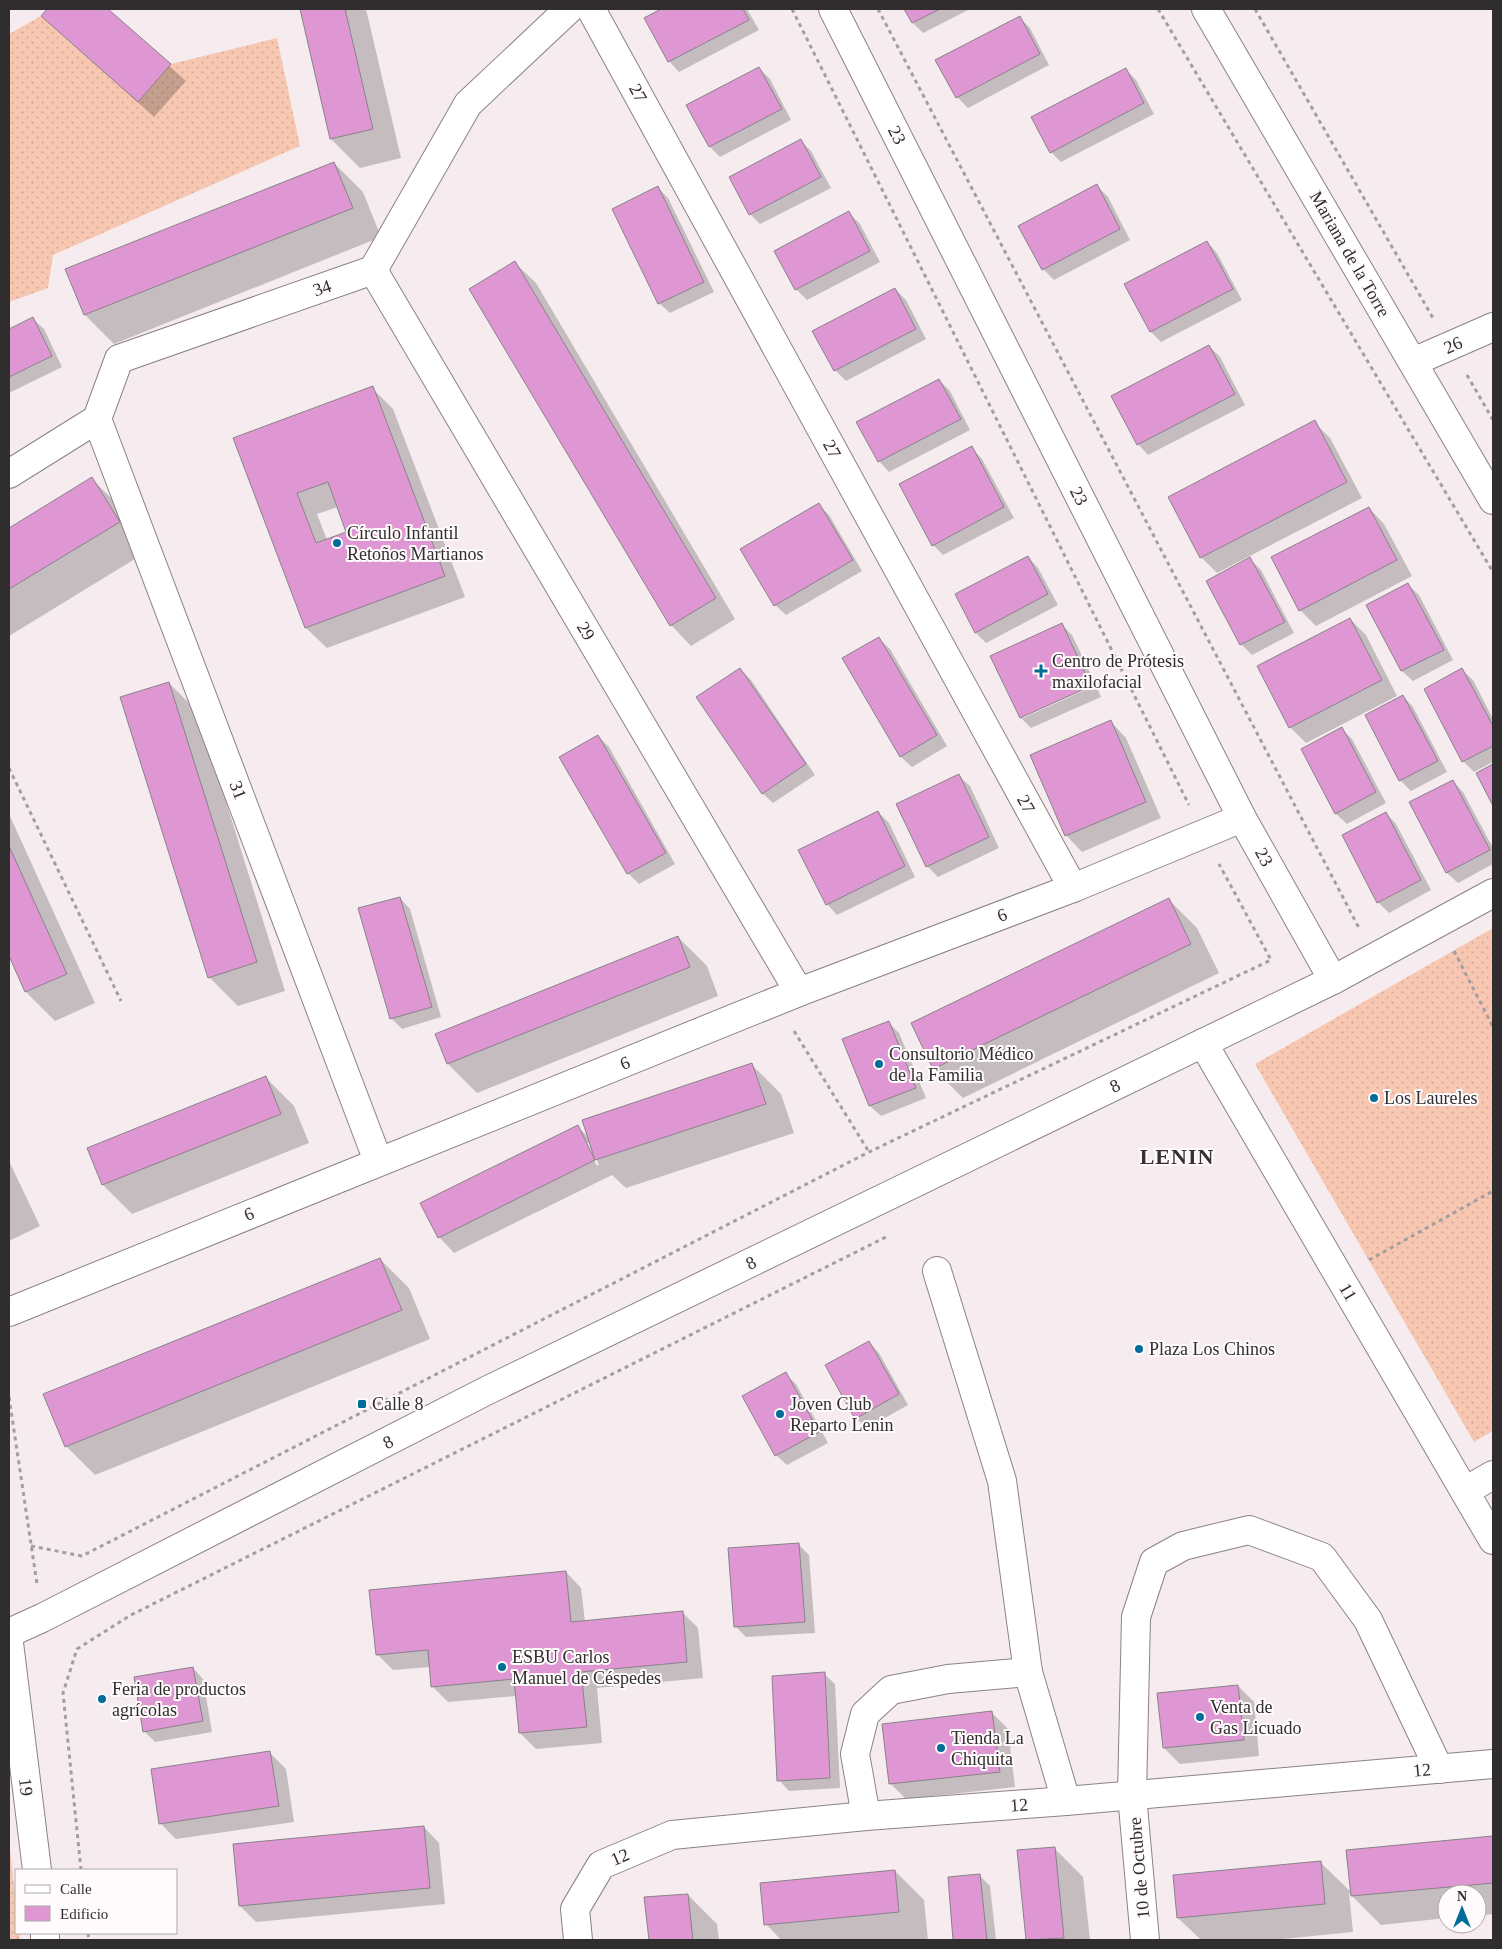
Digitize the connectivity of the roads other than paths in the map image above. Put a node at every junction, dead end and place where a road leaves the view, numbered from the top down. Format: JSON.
{"nodes":[{"id":1,"x":569,"y":9,"type":"edge"},
{"id":2,"x":591,"y":9,"type":"edge"},
{"id":3,"x":833,"y":9,"type":"edge"},
{"id":4,"x":1206,"y":9,"type":"edge"},
{"id":5,"x":373,"y":270,"type":"junction"},
{"id":6,"x":1493,"y":327,"type":"edge"},
{"id":7,"x":1413,"y":362,"type":"junction"},
{"id":8,"x":97,"y":419,"type":"junction"},
{"id":9,"x":9,"y":474,"type":"edge"},
{"id":10,"x":1493,"y":500,"type":"edge"},
{"id":11,"x":1242,"y":818,"type":"junction"},
{"id":12,"x":1072,"y":888,"type":"junction"},
{"id":13,"x":1493,"y":892,"type":"edge"},
{"id":14,"x":1334,"y":980,"type":"junction"},
{"id":15,"x":788,"y":997,"type":"junction"},
{"id":16,"x":1203,"y":1043,"type":"junction"},
{"id":17,"x":378,"y":1161,"type":"junction"},
{"id":18,"x":937,"y":1271,"type":"dead end"},
{"id":19,"x":9,"y":1312,"type":"edge"},
{"id":20,"x":1493,"y":1475,"type":"edge"},
{"id":21,"x":1465,"y":1491,"type":"junction"},
{"id":22,"x":1493,"y":1540,"type":"edge"},
{"id":23,"x":9,"y":1633,"type":"edge"},
{"id":24,"x":9,"y":1643,"type":"edge"},
{"id":25,"x":1028,"y":1672,"type":"junction"},
{"id":26,"x":1493,"y":1764,"type":"edge"},
{"id":27,"x":1439,"y":1769,"type":"junction"},
{"id":28,"x":1132,"y":1795,"type":"junction"},
{"id":29,"x":1066,"y":1801,"type":"junction"},
{"id":30,"x":866,"y":1816,"type":"junction"},
{"id":31,"x":37,"y":1869,"type":"edge"},
{"id":32,"x":578,"y":1940,"type":"edge"},
{"id":33,"x":1145,"y":1940,"type":"edge"}],
"edges":[{"from":1,"to":5,"type":"street"},
{"from":2,"to":12,"type":"street","name":"27"},
{"from":3,"to":11,"type":"street","name":"23"},
{"from":4,"to":7,"type":"street","name":"Mariana de la Torre"},
{"from":5,"to":8,"type":"street","name":"34"},
{"from":5,"to":15,"type":"street","name":"29"},
{"from":6,"to":7,"type":"street","name":"26"},
{"from":7,"to":10,"type":"street","name":"Mariana de la Torre"},
{"from":8,"to":9,"type":"street"},
{"from":8,"to":17,"type":"street","name":"31"},
{"from":11,"to":12,"type":"street","name":"6"},
{"from":11,"to":14,"type":"street","name":"23"},
{"from":12,"to":15,"type":"street","name":"6"},
{"from":13,"to":14,"type":"street","name":"8"},
{"from":14,"to":16,"type":"street","name":"8"},
{"from":15,"to":17,"type":"street","name":"6"},
{"from":16,"to":21,"type":"street","name":"11"},
{"from":16,"to":23,"type":"street","name":"8"},
{"from":17,"to":19,"type":"street","name":"6"},
{"from":18,"to":25,"type":"street"},
{"from":20,"to":21,"type":"street"},
{"from":21,"to":22,"type":"street","name":"11"},
{"from":24,"to":31,"type":"street","name":"19"},
{"from":25,"to":29,"type":"street"},
{"from":25,"to":30,"type":"street"},
{"from":26,"to":27,"type":"street","name":"12"},
{"from":27,"to":28,"type":"street","name":"12"},
{"from":27,"to":28,"type":"street","name":"10 de Octubre"},
{"from":28,"to":29,"type":"street","name":"12"},
{"from":28,"to":33,"type":"street","name":"10 de Octubre"},
{"from":29,"to":30,"type":"street","name":"12"},
{"from":30,"to":32,"type":"street","name":"12"}]}
